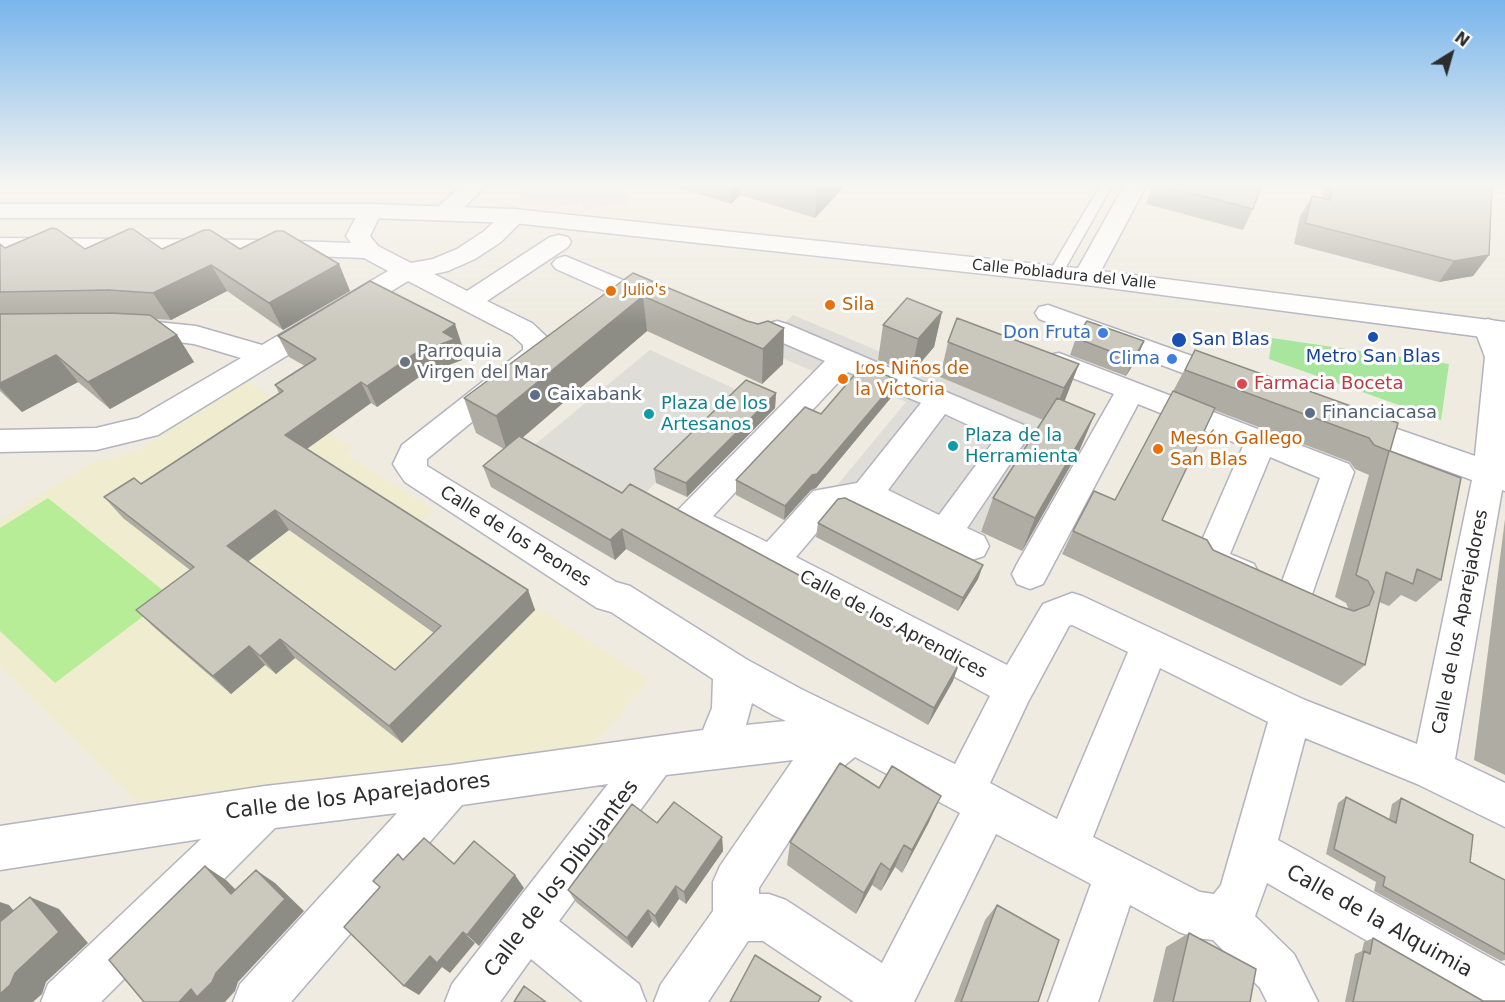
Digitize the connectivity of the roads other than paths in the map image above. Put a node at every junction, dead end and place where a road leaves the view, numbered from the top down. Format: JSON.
{"nodes":[{"id":1,"x":361,"y":231,"type":"edge"},
{"id":2,"x":499,"y":231,"type":"edge"},
{"id":3,"x":652,"y":231,"type":"edge"},
{"id":4,"x":1080,"y":231,"type":"edge"},
{"id":5,"x":1111,"y":231,"type":"edge"},
{"id":6,"x":0,"y":245,"type":"edge"},
{"id":7,"x":369,"y":251,"type":"junction"},
{"id":8,"x":407,"y":271,"type":"junction"},
{"id":9,"x":1055,"y":274,"type":"junction"},
{"id":10,"x":1086,"y":277,"type":"junction"},
{"id":11,"x":468,"y":302,"type":"junction"},
{"id":12,"x":1048,"y":313,"type":"dead end"},
{"id":13,"x":682,"y":315,"type":"edge"},
{"id":14,"x":104,"y":328,"type":"edge"},
{"id":15,"x":777,"y":330,"type":"edge"},
{"id":16,"x":1499,"y":343,"type":"edge"},
{"id":17,"x":266,"y":356,"type":"junction"},
{"id":18,"x":844,"y":359,"type":"junction"},
{"id":19,"x":1059,"y":362,"type":"edge"},
{"id":20,"x":1253,"y":388,"type":"edge"},
{"id":21,"x":1131,"y":390,"type":"junction"},
{"id":22,"x":940,"y":400,"type":"junction"},
{"id":23,"x":1321,"y":413,"type":"edge"},
{"id":24,"x":1500,"y":415,"type":"edge"},
{"id":25,"x":0,"y":441,"type":"edge"},
{"id":26,"x":1261,"y":441,"type":"junction"},
{"id":27,"x":1497,"y":477,"type":"edge"},
{"id":28,"x":867,"y":494,"type":"junction"},
{"id":29,"x":772,"y":561,"type":"junction"},
{"id":30,"x":1030,"y":574,"type":"dead end"},
{"id":31,"x":1150,"y":645,"type":"junction"},
{"id":32,"x":732,"y":671,"type":"junction"},
{"id":33,"x":1014,"y":690,"type":"junction"},
{"id":34,"x":1291,"y":713,"type":"junction"},
{"id":35,"x":854,"y":734,"type":"junction"},
{"id":36,"x":717,"y":748,"type":"junction"},
{"id":37,"x":654,"y":757,"type":"junction"},
{"id":38,"x":1432,"y":770,"type":"junction"},
{"id":39,"x":451,"y":786,"type":"junction"},
{"id":40,"x":975,"y":799,"type":"junction"},
{"id":41,"x":1505,"y":805,"type":"edge"},
{"id":42,"x":265,"y":808,"type":"junction"},
{"id":43,"x":15,"y":846,"type":"edge"},
{"id":44,"x":1067,"y":848,"type":"junction"},
{"id":45,"x":1254,"y":851,"type":"junction"},
{"id":46,"x":0,"y":874,"type":"edge"},
{"id":47,"x":1117,"y":874,"type":"junction"},
{"id":48,"x":736,"y":918,"type":"junction"},
{"id":49,"x":1224,"y":918,"type":"junction"},
{"id":50,"x":527,"y":925,"type":"junction"},
{"id":51,"x":1505,"y":993,"type":"edge"},
{"id":52,"x":889,"y":1000,"type":"edge"},
{"id":53,"x":66,"y":1002,"type":"edge"},
{"id":54,"x":258,"y":1002,"type":"edge"},
{"id":55,"x":470,"y":1002,"type":"edge"},
{"id":56,"x":621,"y":1002,"type":"edge"},
{"id":57,"x":679,"y":1002,"type":"edge"},
{"id":58,"x":1073,"y":1002,"type":"edge"},
{"id":59,"x":1293,"y":1002,"type":"edge"}],
"edges":[{"from":1,"to":7,"type":"street"},
{"from":2,"to":8,"type":"street"},
{"from":3,"to":9,"type":"street","name":"Calle Pobladura del Valle"},
{"from":4,"to":9,"type":"lane"},
{"from":5,"to":10,"type":"street"},
{"from":6,"to":7,"type":"street"},
{"from":7,"to":8,"type":"street"},
{"from":8,"to":11,"type":"street","name":"Calle de los Peones"},
{"from":8,"to":17,"type":"street"},
{"from":9,"to":10,"type":"street","name":"Calle Pobladura del Valle"},
{"from":10,"to":16,"type":"street","name":"Calle Pobladura del Valle"},
{"from":11,"to":13,"type":"street"},
{"from":11,"to":32,"type":"street","name":"Calle de los Peones"},
{"from":12,"to":20,"type":"street"},
{"from":14,"to":17,"type":"street"},
{"from":15,"to":18,"type":"street"},
{"from":16,"to":24,"type":"street","name":"Calle de los Aparejadores"},
{"from":17,"to":25,"type":"street"},
{"from":18,"to":22,"type":"street"},
{"from":18,"to":29,"type":"street","name":"Calle de los Aprendices"},
{"from":19,"to":21,"type":"street"},
{"from":21,"to":26,"type":"street"},
{"from":21,"to":30,"type":"street"},
{"from":22,"to":28,"type":"street"},
{"from":22,"to":28,"type":"street"},
{"from":23,"to":27,"type":"street"},
{"from":24,"to":27,"type":"street","name":"Calle de los Aparejadores"},
{"from":26,"to":26,"type":"street"},
{"from":27,"to":38,"type":"street","name":"Calle de los Aparejadores"},
{"from":28,"to":29,"type":"street"},
{"from":29,"to":33,"type":"street","name":"Calle de los Aprendices"},
{"from":31,"to":33,"type":"street"},
{"from":31,"to":34,"type":"street"},
{"from":31,"to":44,"type":"street"},
{"from":32,"to":35,"type":"street","name":"Calle de los Peones"},
{"from":32,"to":36,"type":"street"},
{"from":33,"to":40,"type":"street"},
{"from":34,"to":38,"type":"street"},
{"from":34,"to":45,"type":"street"},
{"from":35,"to":36,"type":"street","name":"Calle de los Aparejadores"},
{"from":35,"to":40,"type":"street"},
{"from":35,"to":48,"type":"street"},
{"from":36,"to":37,"type":"street","name":"Calle de los Aparejadores"},
{"from":37,"to":39,"type":"street","name":"Calle de los Aparejadores"},
{"from":37,"to":50,"type":"street","name":"Calle de los Dibujantes"},
{"from":38,"to":41,"type":"street"},
{"from":39,"to":42,"type":"street","name":"Calle de los Aparejadores"},
{"from":39,"to":54,"type":"street"},
{"from":40,"to":44,"type":"street"},
{"from":40,"to":52,"type":"street"},
{"from":42,"to":43,"type":"street","name":"Calle de los Aparejadores"},
{"from":42,"to":53,"type":"street"},
{"from":43,"to":46,"type":"street"},
{"from":44,"to":47,"type":"street"},
{"from":45,"to":49,"type":"street"},
{"from":45,"to":51,"type":"street","name":"Calle de la Alquimia"},
{"from":47,"to":49,"type":"street"},
{"from":47,"to":58,"type":"street"},
{"from":48,"to":52,"type":"street"},
{"from":48,"to":57,"type":"street"},
{"from":49,"to":59,"type":"street"},
{"from":50,"to":55,"type":"street","name":"Calle de los Dibujantes"},
{"from":50,"to":56,"type":"street"}]}
